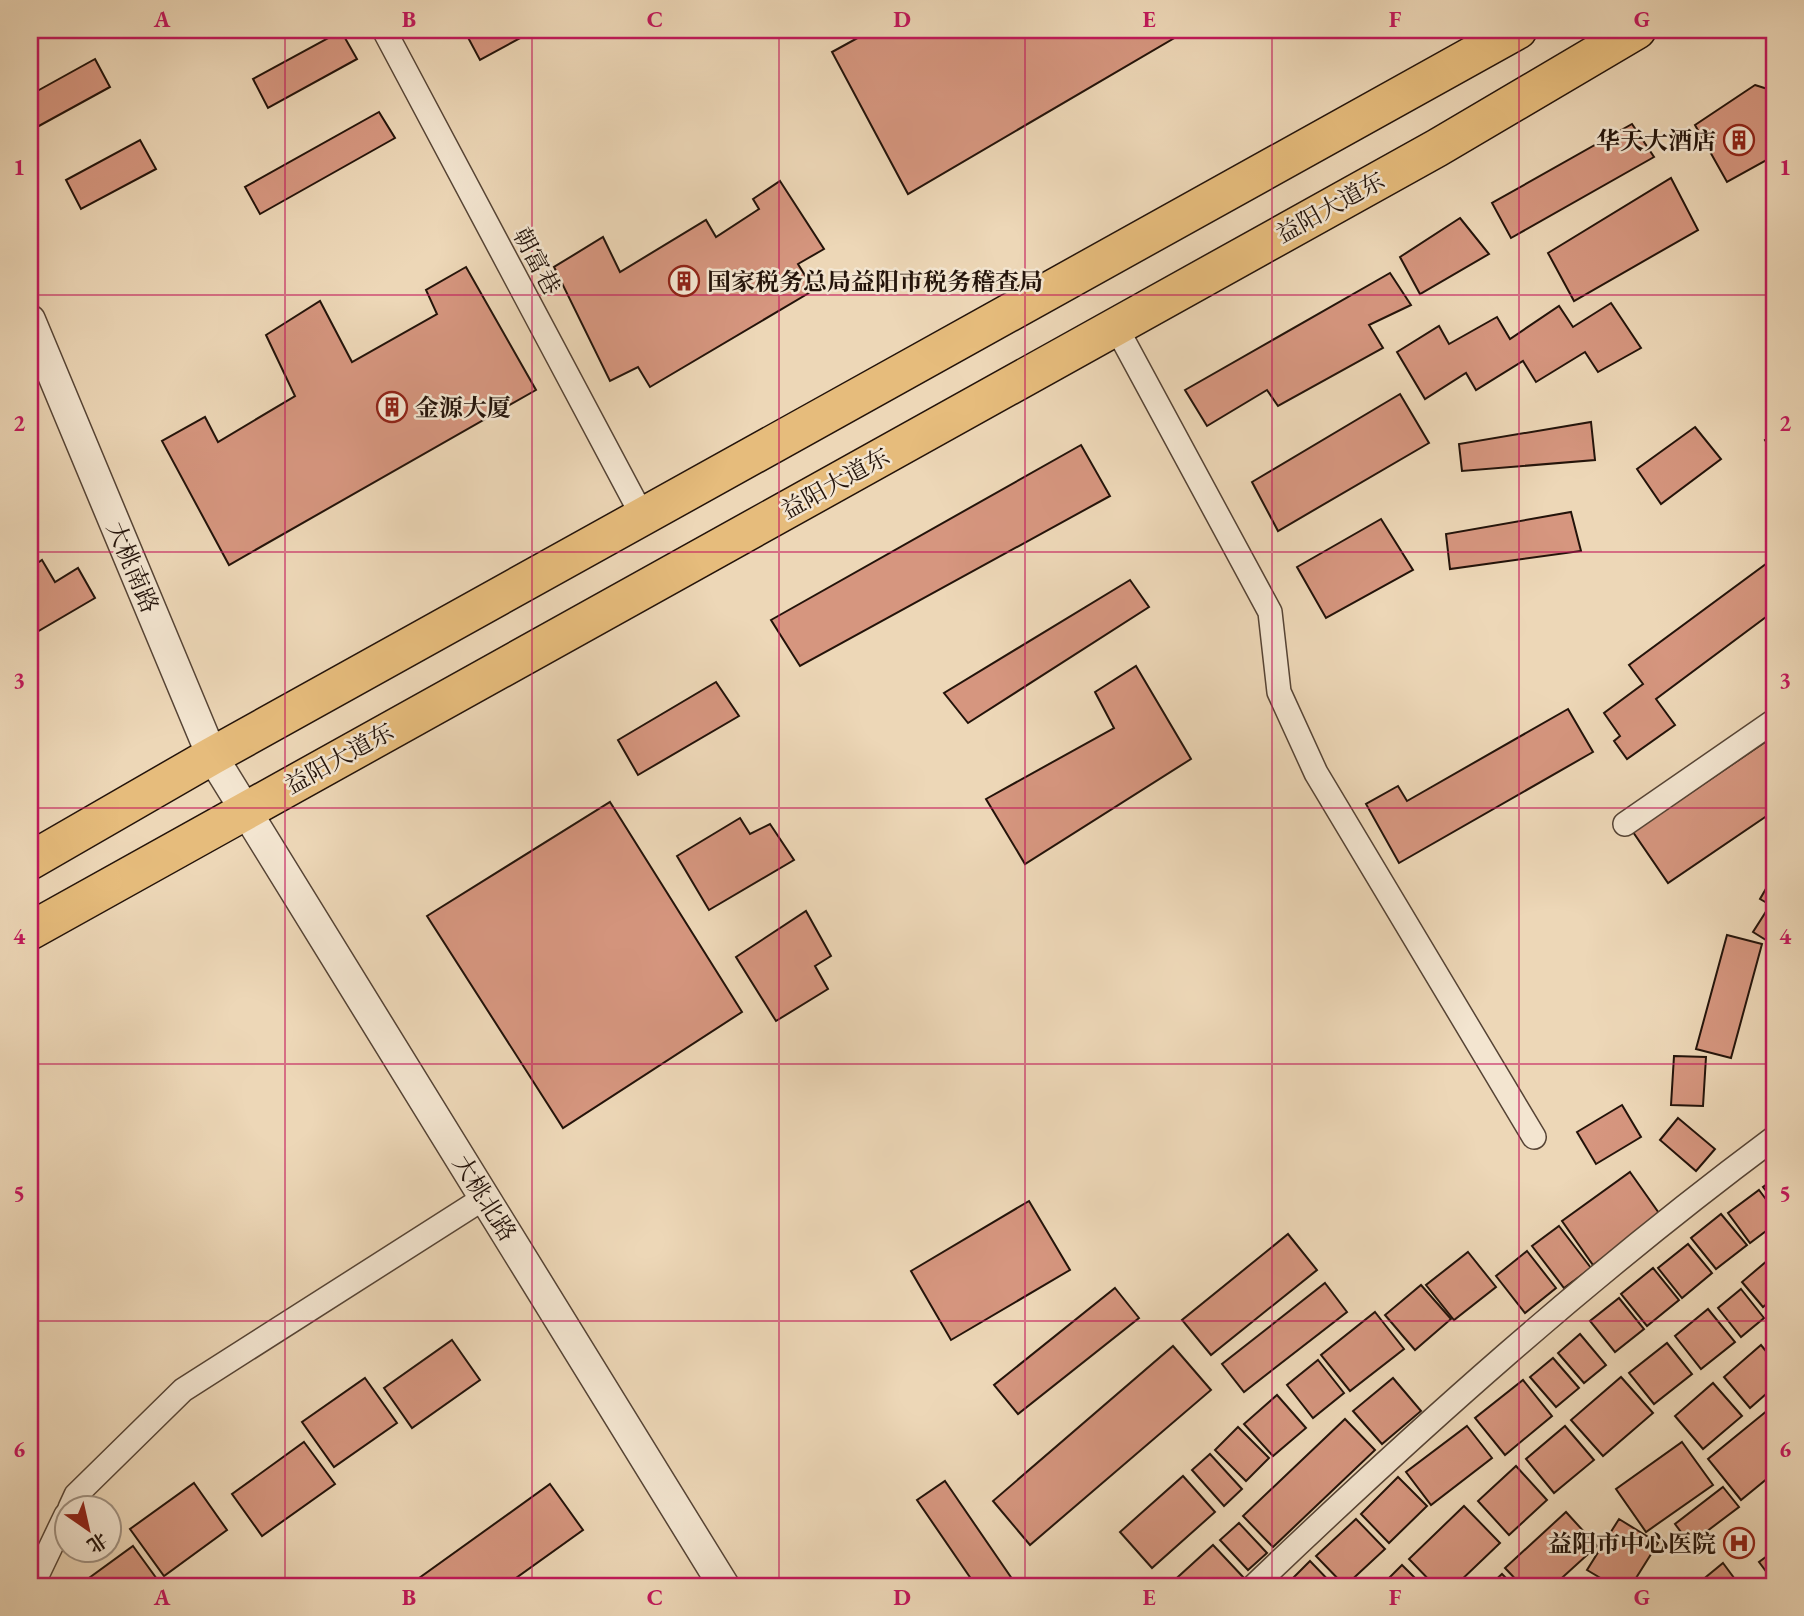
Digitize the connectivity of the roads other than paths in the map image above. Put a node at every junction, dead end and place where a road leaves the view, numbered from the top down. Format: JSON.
{"nodes":[{"id":1,"x":384,"y":30,"type":"edge"},
{"id":2,"x":1518,"y":30,"type":"edge"},
{"id":3,"x":1637,"y":30,"type":"edge"},
{"id":4,"x":30,"y":320,"type":"edge"},
{"id":5,"x":1116,"y":327,"type":"junction"},
{"id":6,"x":643,"y":517,"type":"junction"},
{"id":7,"x":1774,"y":721,"type":"edge"},
{"id":8,"x":212,"y":756,"type":"junction"},
{"id":9,"x":245,"y":810,"type":"junction"},
{"id":10,"x":1625,"y":824,"type":"dead end"},
{"id":11,"x":30,"y":861,"type":"edge"},
{"id":12,"x":30,"y":931,"type":"edge"},
{"id":13,"x":1534,"y":1137,"type":"dead end"},
{"id":14,"x":1774,"y":1138,"type":"edge"},
{"id":15,"x":484,"y":1198,"type":"junction"},
{"id":16,"x":77,"y":1494,"type":"edge"},
{"id":17,"x":52,"y":1544,"type":"edge"},
{"id":18,"x":32,"y":1586,"type":"edge"},
{"id":19,"x":724,"y":1586,"type":"edge"},
{"id":20,"x":1254,"y":1586,"type":"edge"}],
"edges":[{"from":1,"to":6,"type":"street","name":"朝富巷"},
{"from":2,"to":6,"type":"main road"},
{"from":3,"to":5,"type":"main road","name":"益阳大道东"},
{"from":4,"to":8,"type":"street","name":"大桃南路"},
{"from":5,"to":9,"type":"main road","name":"益阳大道东"},
{"from":5,"to":13,"type":"street"},
{"from":6,"to":8,"type":"main road"},
{"from":7,"to":10,"type":"street"},
{"from":8,"to":9,"type":"street","name":"大桃南路"},
{"from":8,"to":11,"type":"main road"},
{"from":9,"to":12,"type":"main road","name":"益阳大道东"},
{"from":9,"to":15,"type":"street","name":"大桃北路"},
{"from":14,"to":20,"type":"street"},
{"from":15,"to":16,"type":"street"},
{"from":15,"to":19,"type":"street","name":"大桃北路"},
{"from":17,"to":18,"type":"street"}]}
